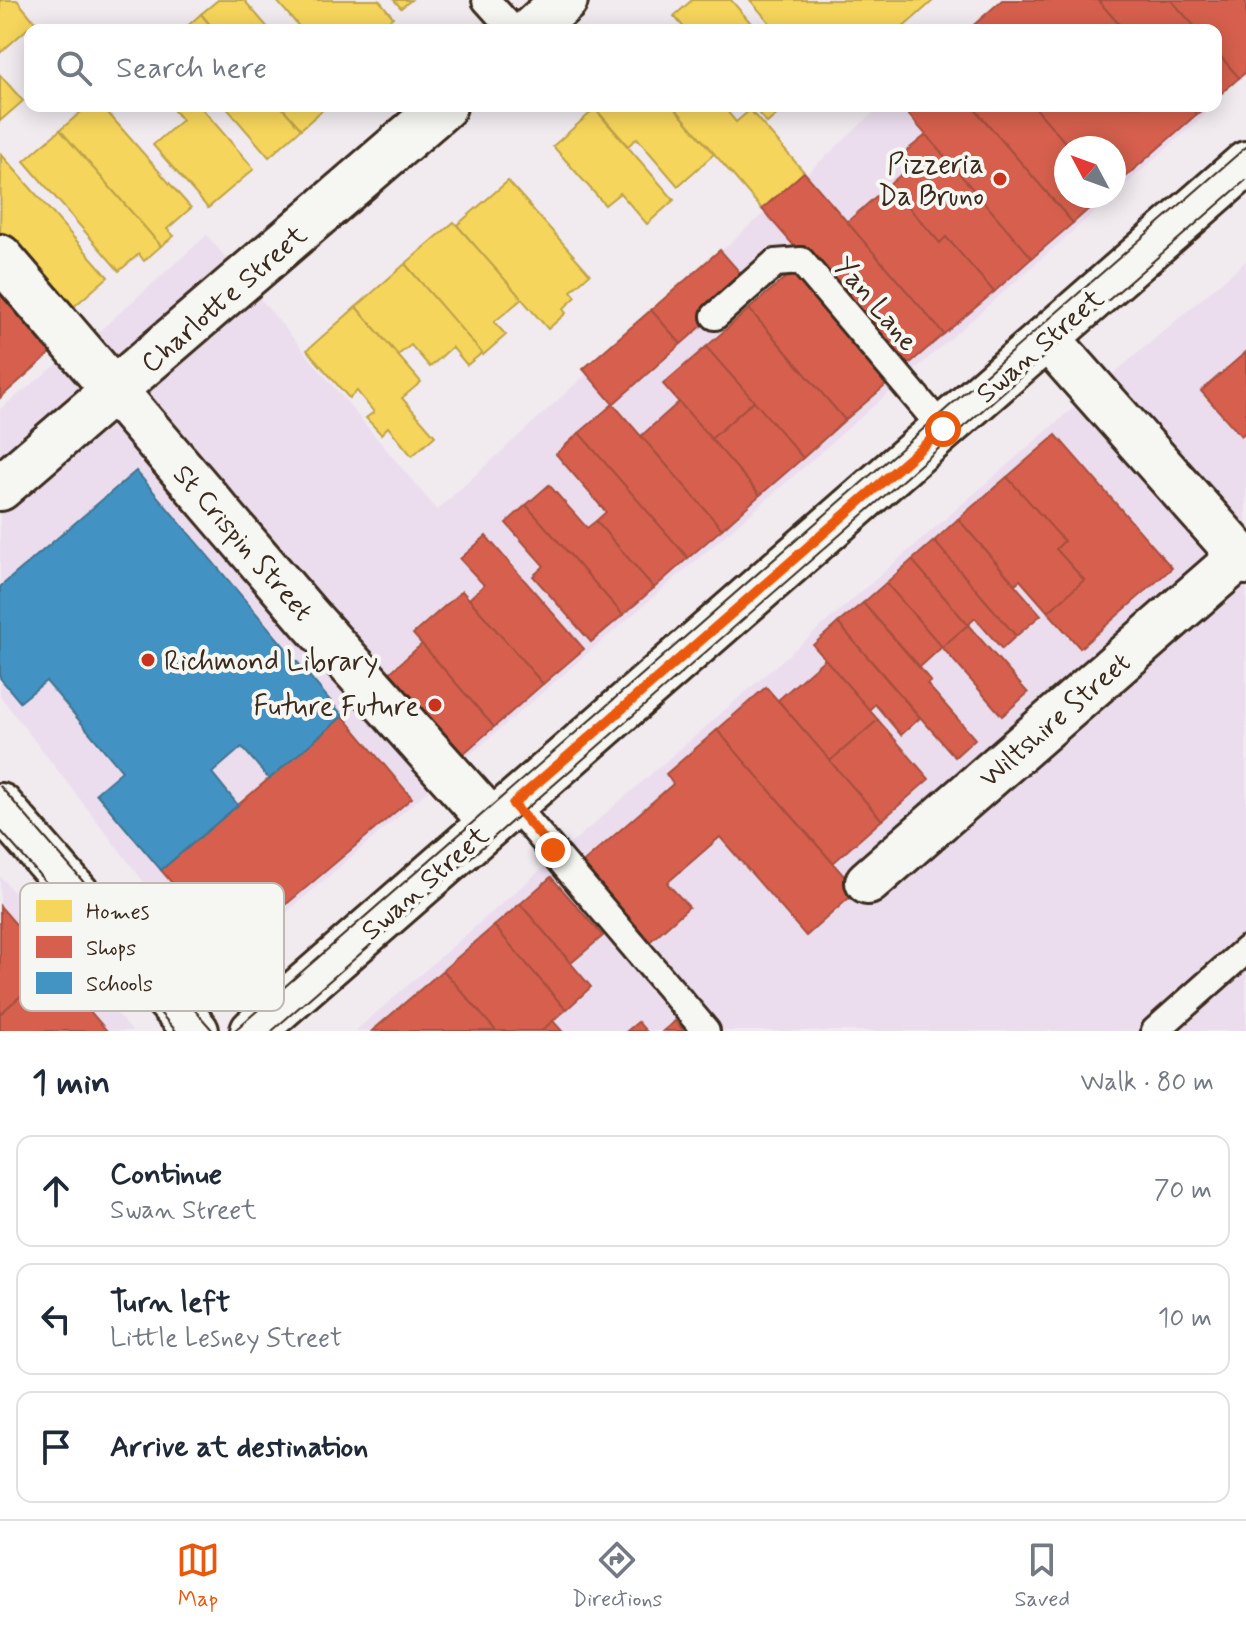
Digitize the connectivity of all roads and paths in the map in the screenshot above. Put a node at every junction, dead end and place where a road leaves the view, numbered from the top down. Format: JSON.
{"nodes":[{"id":1,"x":486,"y":0,"type":"edge"},
{"id":2,"x":565,"y":0,"type":"edge"},
{"id":3,"x":508,"y":24,"type":"edge"},
{"id":4,"x":538,"y":24,"type":"edge"},
{"id":5,"x":437,"y":112,"type":"edge"},
{"id":6,"x":1246,"y":164,"type":"edge"},
{"id":7,"x":0,"y":257,"type":"edge"},
{"id":8,"x":715,"y":316,"type":"dead end"},
{"id":9,"x":1047,"y":338,"type":"junction"},
{"id":10,"x":116,"y":390,"type":"junction"},
{"id":11,"x":943,"y":429,"type":"junction"},
{"id":12,"x":0,"y":488,"type":"edge"},
{"id":13,"x":1243,"y":559,"type":"edge"},
{"id":14,"x":0,"y":806,"type":"edge"},
{"id":15,"x":503,"y":813,"type":"junction"},
{"id":16,"x":868,"y":882,"type":"dead end"},
{"id":17,"x":67,"y":883,"type":"edge"},
{"id":18,"x":1246,"y":950,"type":"edge"},
{"id":19,"x":284,"y":1004,"type":"edge"},
{"id":20,"x":179,"y":1011,"type":"edge"},
{"id":21,"x":276,"y":1011,"type":"edge"},
{"id":22,"x":196,"y":1031,"type":"edge"},
{"id":23,"x":253,"y":1031,"type":"edge"},
{"id":24,"x":706,"y":1031,"type":"edge"},
{"id":25,"x":1155,"y":1031,"type":"edge"}],
"edges":[{"from":1,"to":3,"type":"lane"},
{"from":2,"to":4,"type":"street"},
{"from":5,"to":10,"type":"street","name":"Charlotte Street"},
{"from":6,"to":9,"type":"street","name":"Swan Street"},
{"from":7,"to":10,"type":"street","name":"St Crispin Street"},
{"from":8,"to":11,"type":"lane","name":"Yan Lane"},
{"from":9,"to":11,"type":"street","name":"Swan Street"},
{"from":9,"to":13,"type":"street"},
{"from":10,"to":12,"type":"street","name":"Charlotte Street"},
{"from":10,"to":15,"type":"street","name":"St Crispin Street"},
{"from":11,"to":15,"type":"street","name":"Swan Street"},
{"from":13,"to":16,"type":"street","name":"Wiltshire Street"},
{"from":14,"to":17,"type":"street"},
{"from":15,"to":19,"type":"street","name":"Swan Street"},
{"from":15,"to":24,"type":"lane"},
{"from":18,"to":25,"type":"lane"},
{"from":20,"to":22,"type":"street"},
{"from":21,"to":23,"type":"street","name":"Swan Street"}]}
